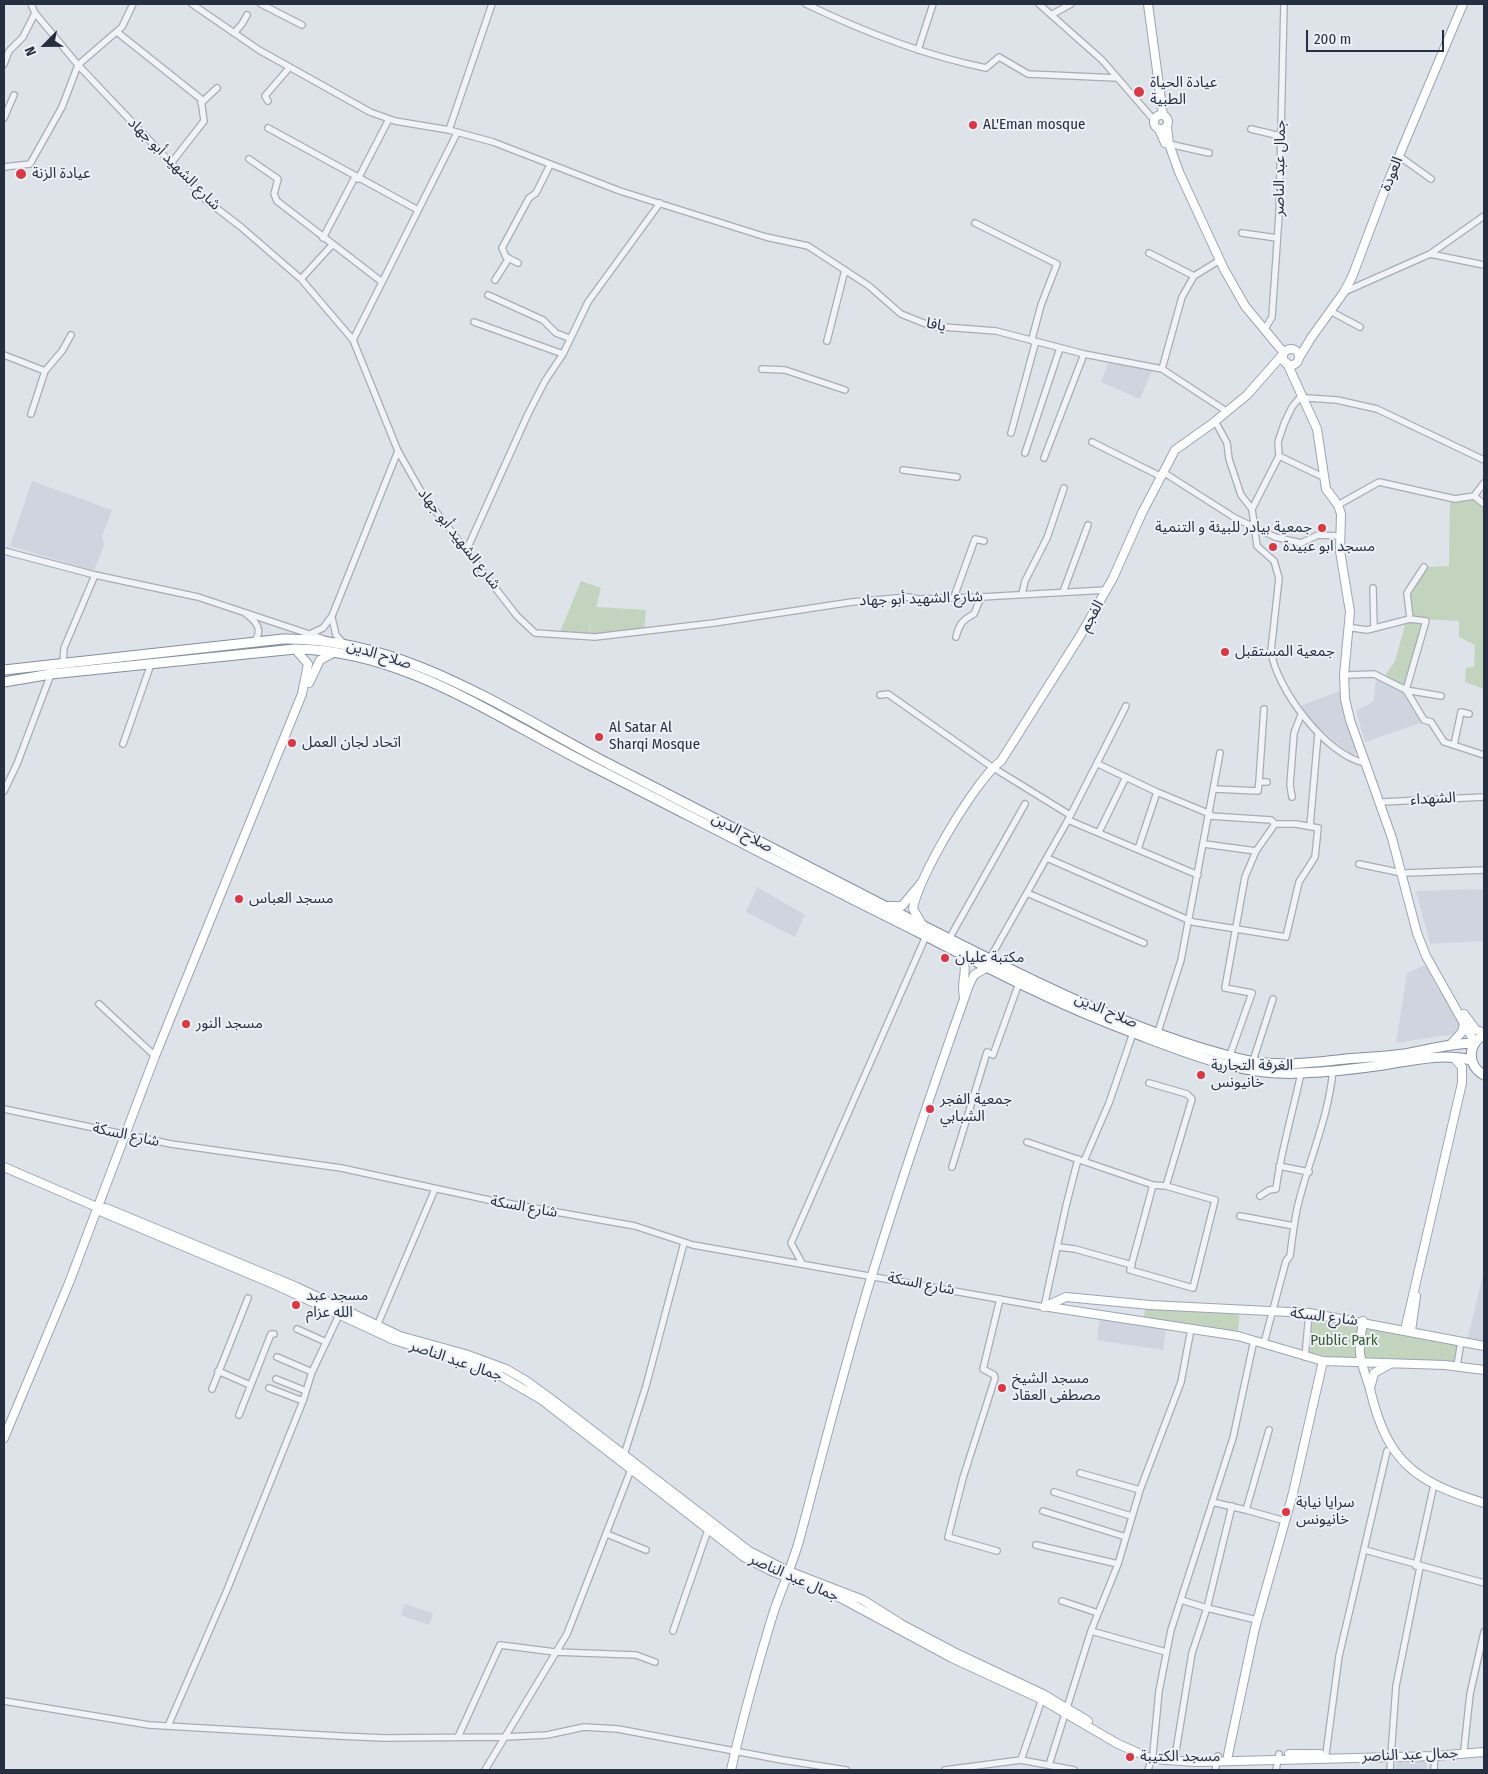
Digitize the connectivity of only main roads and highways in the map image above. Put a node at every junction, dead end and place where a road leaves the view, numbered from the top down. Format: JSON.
{"nodes":[{"id":1,"x":1148,"y":4,"type":"edge"},
{"id":2,"x":1463,"y":4,"type":"edge"},
{"id":3,"x":1164,"y":115,"type":"junction"},
{"id":4,"x":1163,"y":128,"type":"junction"},
{"id":5,"x":1219,"y":261,"type":"junction"},
{"id":6,"x":1311,"y":338,"type":"junction"},
{"id":7,"x":1288,"y":350,"type":"junction"},
{"id":8,"x":1299,"y":359,"type":"junction"},
{"id":9,"x":1287,"y":363,"type":"junction"},
{"id":10,"x":1274,"y":365,"type":"junction"},
{"id":11,"x":1296,"y":381,"type":"junction"},
{"id":12,"x":1303,"y":395,"type":"junction"},
{"id":13,"x":1339,"y":503,"type":"junction"},
{"id":14,"x":295,"y":648,"type":"junction"},
{"id":15,"x":335,"y":652,"type":"junction"},
{"id":16,"x":4,"y":670,"type":"edge"},
{"id":17,"x":4,"y":682,"type":"edge"},
{"id":18,"x":449,"y":684,"type":"junction"},
{"id":19,"x":302,"y":694,"type":"junction"},
{"id":20,"x":482,"y":694,"type":"junction"},
{"id":21,"x":475,"y":702,"type":"junction"},
{"id":22,"x":737,"y":836,"type":"junction"},
{"id":23,"x":1404,"y":873,"type":"junction"},
{"id":24,"x":922,"y":882,"type":"junction"},
{"id":25,"x":884,"y":905,"type":"junction"},
{"id":26,"x":924,"y":925,"type":"junction"},
{"id":27,"x":962,"y":955,"type":"junction"},
{"id":28,"x":988,"y":964,"type":"junction"},
{"id":29,"x":964,"y":999,"type":"junction"},
{"id":30,"x":1063,"y":999,"type":"junction"},
{"id":31,"x":1094,"y":1008,"type":"junction"},
{"id":32,"x":1088,"y":1016,"type":"junction"},
{"id":33,"x":1464,"y":1024,"type":"junction"},
{"id":34,"x":1484,"y":1034,"type":"edge"},
{"id":35,"x":1475,"y":1043,"type":"junction"},
{"id":36,"x":1449,"y":1046,"type":"junction"},
{"id":37,"x":1453,"y":1056,"type":"junction"},
{"id":38,"x":1473,"y":1064,"type":"junction"},
{"id":39,"x":1484,"y":1075,"type":"edge"},
{"id":40,"x":4,"y":1167,"type":"edge"},
{"id":41,"x":99,"y":1208,"type":"junction"},
{"id":42,"x":340,"y":1311,"type":"junction"},
{"id":43,"x":1363,"y":1322,"type":"junction"},
{"id":44,"x":1408,"y":1330,"type":"junction"},
{"id":45,"x":1484,"y":1346,"type":"edge"},
{"id":46,"x":1324,"y":1361,"type":"junction"},
{"id":47,"x":1349,"y":1362,"type":"junction"},
{"id":48,"x":1363,"y":1362,"type":"junction"},
{"id":49,"x":1392,"y":1362,"type":"junction"},
{"id":50,"x":1484,"y":1370,"type":"edge"},
{"id":51,"x":1370,"y":1390,"type":"junction"},
{"id":52,"x":4,"y":1438,"type":"edge"},
{"id":53,"x":633,"y":1465,"type":"junction"},
{"id":54,"x":1484,"y":1505,"type":"edge"},
{"id":55,"x":787,"y":1574,"type":"junction"},
{"id":56,"x":1484,"y":1751,"type":"edge"},
{"id":57,"x":1392,"y":1754,"type":"junction"},
{"id":58,"x":1435,"y":1754,"type":"junction"},
{"id":59,"x":1228,"y":1755,"type":"junction"},
{"id":60,"x":1153,"y":1756,"type":"junction"},
{"id":61,"x":1279,"y":1757,"type":"junction"},
{"id":62,"x":1217,"y":1758,"type":"junction"},
{"id":63,"x":731,"y":1770,"type":"edge"}],
"edges":[{"from":1,"to":3,"type":"main road"},
{"from":2,"to":6,"type":"main road","name":"العودة"},
{"from":3,"to":4,"type":"main road"},
{"from":3,"to":4,"type":"main road"},
{"from":4,"to":5,"type":"main road"},
{"from":4,"to":5,"type":"main road"},
{"from":5,"to":7,"type":"main road"},
{"from":6,"to":7,"type":"main road","name":"العودة"},
{"from":6,"to":8,"type":"main road","name":"العودة"},
{"from":7,"to":8,"type":"main road"},
{"from":7,"to":9,"type":"main road"},
{"from":7,"to":10,"type":"main road","name":"الفجم"},
{"from":8,"to":9,"type":"main road"},
{"from":8,"to":11,"type":"main road"},
{"from":9,"to":10,"type":"main road"},
{"from":9,"to":11,"type":"main road"},
{"from":10,"to":24,"type":"main road","name":"الفجم"},
{"from":11,"to":12,"type":"main road"},
{"from":12,"to":13,"type":"main road"},
{"from":12,"to":13,"type":"main road"},
{"from":13,"to":23,"type":"main road"},
{"from":13,"to":23,"type":"main road"},
{"from":14,"to":15,"type":"highway","name":"صلاح الدين"},
{"from":14,"to":17,"type":"highway","name":"صلاح الدين"},
{"from":14,"to":19,"type":"main road"},
{"from":15,"to":18,"type":"highway","name":"صلاح الدين"},
{"from":15,"to":19,"type":"main road"},
{"from":16,"to":18,"type":"highway","name":"صلاح الدين"},
{"from":18,"to":20,"type":"highway","name":"صلاح الدين"},
{"from":18,"to":21,"type":"highway","name":"صلاح الدين"},
{"from":19,"to":41,"type":"main road"},
{"from":20,"to":21,"type":"highway"},
{"from":20,"to":22,"type":"highway","name":"صلاح الدين"},
{"from":21,"to":22,"type":"highway","name":"صلاح الدين"},
{"from":22,"to":25,"type":"highway","name":"صلاح الدين"},
{"from":22,"to":27,"type":"highway","name":"صلاح الدين"},
{"from":23,"to":33,"type":"main road"},
{"from":23,"to":34,"type":"main road"},
{"from":24,"to":25,"type":"main road"},
{"from":24,"to":26,"type":"main road"},
{"from":25,"to":26,"type":"highway","name":"صلاح الدين"},
{"from":26,"to":28,"type":"highway","name":"صلاح الدين"},
{"from":27,"to":28,"type":"highway","name":"صلاح الدين"},
{"from":27,"to":29,"type":"main road"},
{"from":28,"to":29,"type":"main road"},
{"from":28,"to":30,"type":"highway","name":"صلاح الدين"},
{"from":28,"to":30,"type":"highway","name":"صلاح الدين"},
{"from":29,"to":55,"type":"main road"},
{"from":30,"to":31,"type":"highway","name":"صلاح الدين"},
{"from":30,"to":32,"type":"highway","name":"صلاح الدين"},
{"from":31,"to":32,"type":"highway"},
{"from":31,"to":36,"type":"highway","name":"صلاح الدين"},
{"from":32,"to":37,"type":"highway","name":"صلاح الدين"},
{"from":33,"to":35,"type":"main road"},
{"from":33,"to":36,"type":"main road"},
{"from":34,"to":35,"type":"highway"},
{"from":35,"to":36,"type":"highway","name":"صلاح الدين"},
{"from":35,"to":38,"type":"highway"},
{"from":37,"to":38,"type":"highway","name":"صلاح الدين"},
{"from":37,"to":44,"type":"main road"},
{"from":38,"to":39,"type":"highway"},
{"from":38,"to":44,"type":"main road"},
{"from":40,"to":41,"type":"main road","name":"جمال عبد الناصر"},
{"from":41,"to":42,"type":"main road","name":"جمال عبد الناصر"},
{"from":41,"to":52,"type":"main road"},
{"from":42,"to":53,"type":"main road","name":"جمال عبد الناصر"},
{"from":42,"to":53,"type":"main road","name":"جمال عبد الناصر"},
{"from":43,"to":44,"type":"main road","name":"شارع السكة"},
{"from":43,"to":46,"type":"main road","name":"شارع السكة"},
{"from":43,"to":48,"type":"main road"},
{"from":44,"to":45,"type":"main road","name":"شارع السكة"},
{"from":46,"to":47,"type":"main road","name":"شارع السكة"},
{"from":46,"to":59,"type":"main road"},
{"from":47,"to":48,"type":"main road","name":"شارع السكة"},
{"from":47,"to":54,"type":"main road"},
{"from":48,"to":49,"type":"main road","name":"شارع السكة"},
{"from":48,"to":51,"type":"main road"},
{"from":49,"to":50,"type":"main road","name":"شارع السكة"},
{"from":49,"to":51,"type":"main road"},
{"from":51,"to":54,"type":"main road"},
{"from":53,"to":55,"type":"main road","name":"جمال عبد الناصر"},
{"from":55,"to":60,"type":"main road","name":"جمال عبد الناصر"},
{"from":55,"to":63,"type":"main road"},
{"from":56,"to":58,"type":"main road","name":"جمال عبد الناصر"},
{"from":56,"to":58,"type":"main road","name":"جمال عبد الناصر"},
{"from":57,"to":58,"type":"main road","name":"جمال عبد الناصر"},
{"from":57,"to":61,"type":"main road","name":"جمال عبد الناصر"},
{"from":57,"to":61,"type":"main road","name":"جمال عبد الناصر"},
{"from":59,"to":61,"type":"main road","name":"جمال عبد الناصر"},
{"from":59,"to":62,"type":"main road","name":"جمال عبد الناصر"},
{"from":60,"to":62,"type":"main road","name":"جمال عبد الناصر"},
{"from":60,"to":62,"type":"main road","name":"جمال عبد الناصر"},
{"from":61,"to":62,"type":"main road","name":"جمال عبد الناصر"}]}
